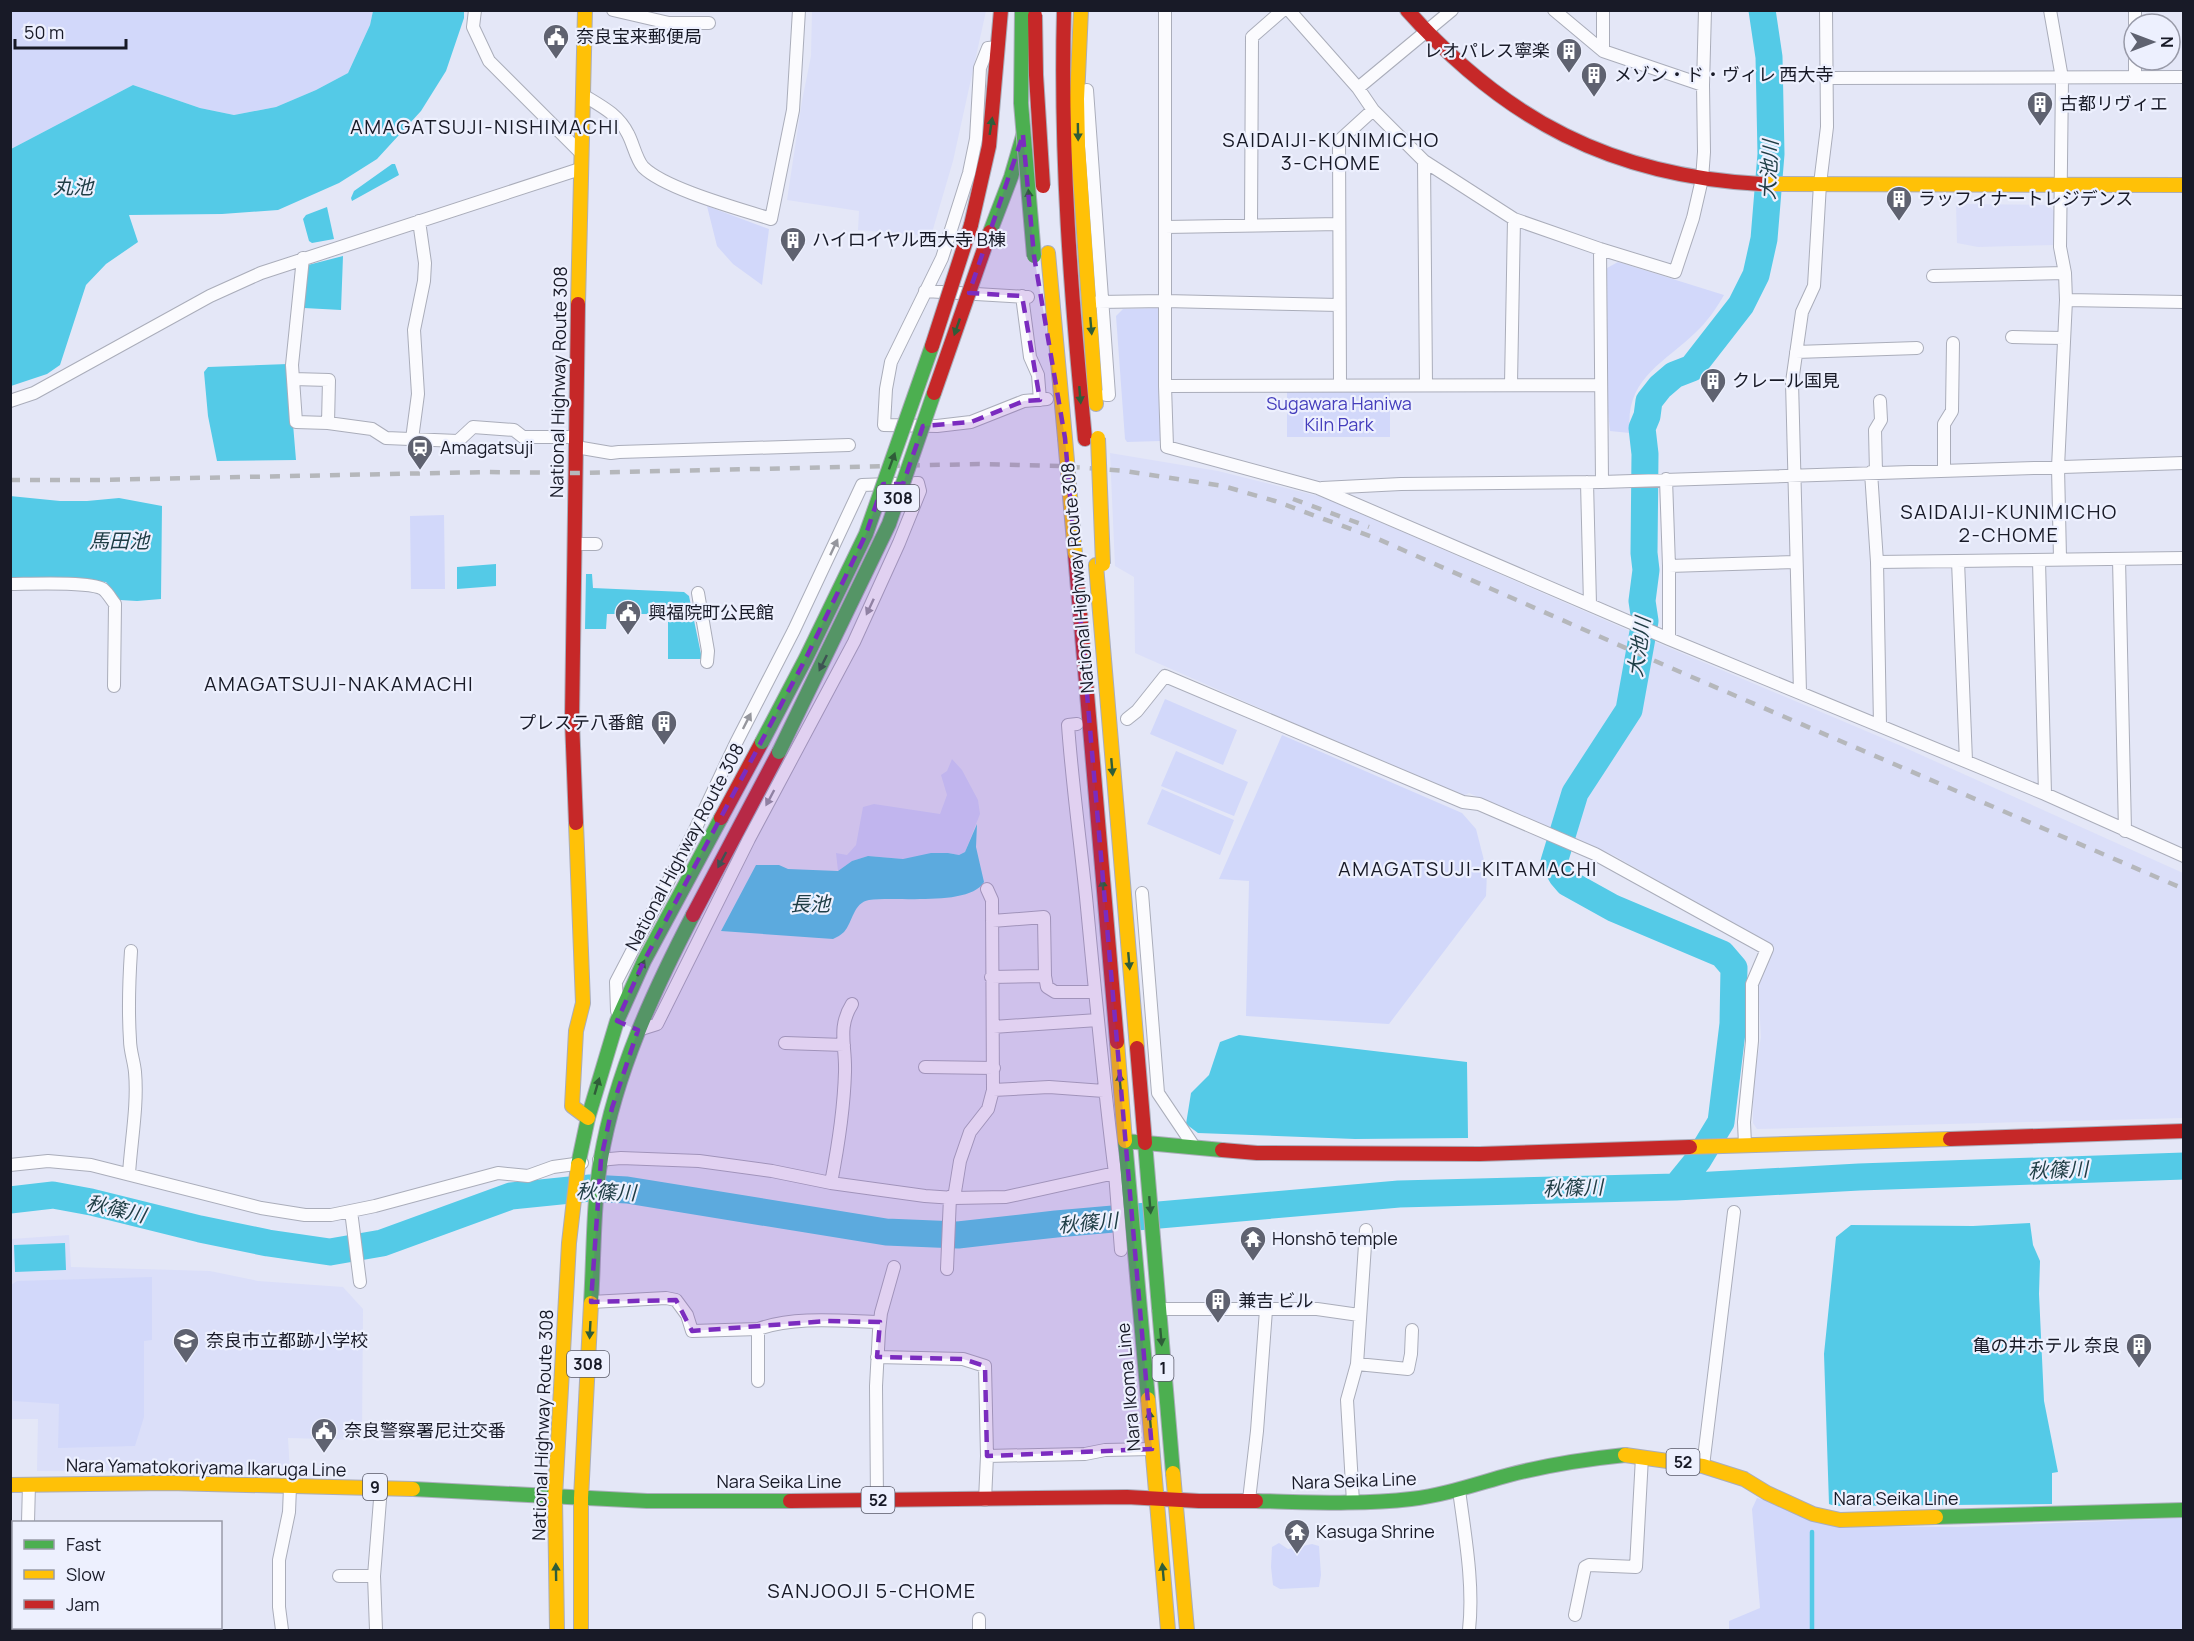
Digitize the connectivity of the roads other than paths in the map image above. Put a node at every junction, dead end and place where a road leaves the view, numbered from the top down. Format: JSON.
{"nodes":[{"id":1,"x":475,"y":10,"type":"edge"},
{"id":2,"x":585,"y":10,"type":"edge"},
{"id":3,"x":613,"y":10,"type":"edge"},
{"id":4,"x":799,"y":10,"type":"edge"},
{"id":5,"x":1001,"y":10,"type":"edge"},
{"id":6,"x":1022,"y":10,"type":"edge"},
{"id":7,"x":1034,"y":10,"type":"edge"},
{"id":8,"x":1041,"y":10,"type":"edge"},
{"id":9,"x":1059,"y":10,"type":"edge"},
{"id":10,"x":1064,"y":10,"type":"edge"},
{"id":11,"x":1082,"y":10,"type":"edge"},
{"id":12,"x":1165,"y":10,"type":"edge"},
{"id":13,"x":1283,"y":10,"type":"edge"},
{"id":14,"x":1289,"y":10,"type":"edge"},
{"id":15,"x":1407,"y":10,"type":"edge"},
{"id":16,"x":1452,"y":10,"type":"edge"},
{"id":17,"x":1554,"y":10,"type":"edge"},
{"id":18,"x":1603,"y":10,"type":"edge"},
{"id":19,"x":1706,"y":10,"type":"edge"},
{"id":20,"x":1826,"y":10,"type":"edge"},
{"id":21,"x":2050,"y":10,"type":"edge"},
{"id":22,"x":709,"y":23,"type":"dead end"},
{"id":23,"x":1426,"y":33,"type":"junction"},
{"id":24,"x":998,"y":47,"type":"junction"},
{"id":25,"x":1603,"y":51,"type":"junction"},
{"id":26,"x":2135,"y":72,"type":"edge"},
{"id":27,"x":2135,"y":77,"type":"junction"},
{"id":28,"x":2184,"y":77,"type":"edge"},
{"id":29,"x":1827,"y":78,"type":"junction"},
{"id":30,"x":2062,"y":78,"type":"junction"},
{"id":31,"x":1703,"y":85,"type":"junction"},
{"id":32,"x":1358,"y":88,"type":"junction"},
{"id":33,"x":584,"y":95,"type":"junction"},
{"id":34,"x":1373,"y":110,"type":"junction"},
{"id":35,"x":581,"y":153,"type":"junction"},
{"id":36,"x":1424,"y":161,"type":"junction"},
{"id":37,"x":580,"y":169,"type":"junction"},
{"id":38,"x":1011,"y":177,"type":"junction"},
{"id":39,"x":1702,"y":179,"type":"junction"},
{"id":40,"x":2061,"y":183,"type":"junction"},
{"id":41,"x":1820,"y":184,"type":"junction"},
{"id":42,"x":2184,"y":185,"type":"edge"},
{"id":43,"x":1044,"y":194,"type":"dead end"},
{"id":44,"x":1514,"y":219,"type":"junction"},
{"id":45,"x":418,"y":221,"type":"junction"},
{"id":46,"x":1339,"y":224,"type":"junction"},
{"id":47,"x":1251,"y":225,"type":"junction"},
{"id":48,"x":1165,"y":227,"type":"junction"},
{"id":49,"x":1048,"y":247,"type":"dead end"},
{"id":50,"x":1600,"y":249,"type":"junction"},
{"id":51,"x":303,"y":258,"type":"junction"},
{"id":52,"x":2065,"y":273,"type":"junction"},
{"id":53,"x":1933,"y":276,"type":"dead end"},
{"id":54,"x":925,"y":291,"type":"junction"},
{"id":55,"x":2066,"y":300,"type":"junction"},
{"id":56,"x":1165,"y":301,"type":"junction"},
{"id":57,"x":1100,"y":302,"type":"junction"},
{"id":58,"x":2184,"y":302,"type":"edge"},
{"id":59,"x":1340,"y":305,"type":"junction"},
{"id":60,"x":2012,"y":338,"type":"dead end"},
{"id":61,"x":2064,"y":338,"type":"junction"},
{"id":62,"x":1953,"y":343,"type":"dead end"},
{"id":63,"x":1917,"y":348,"type":"dead end"},
{"id":64,"x":1796,"y":352,"type":"junction"},
{"id":65,"x":293,"y":379,"type":"junction"},
{"id":66,"x":1426,"y":384,"type":"junction"},
{"id":67,"x":1511,"y":384,"type":"junction"},
{"id":68,"x":1600,"y":384,"type":"junction"},
{"id":69,"x":1340,"y":385,"type":"junction"},
{"id":70,"x":1165,"y":386,"type":"junction"},
{"id":71,"x":1106,"y":395,"type":"dead end"},
{"id":72,"x":10,"y":401,"type":"edge"},
{"id":73,"x":1880,"y":401,"type":"dead end"},
{"id":74,"x":328,"y":423,"type":"junction"},
{"id":75,"x":1065,"y":438,"type":"junction"},
{"id":76,"x":412,"y":439,"type":"junction"},
{"id":77,"x":1091,"y":439,"type":"junction"},
{"id":78,"x":576,"y":442,"type":"junction"},
{"id":79,"x":849,"y":444,"type":"dead end"},
{"id":80,"x":2184,"y":464,"type":"edge"},
{"id":81,"x":2058,"y":467,"type":"junction"},
{"id":82,"x":1944,"y":471,"type":"junction"},
{"id":83,"x":1874,"y":472,"type":"junction"},
{"id":84,"x":1794,"y":476,"type":"junction"},
{"id":85,"x":1663,"y":479,"type":"junction"},
{"id":86,"x":1587,"y":482,"type":"junction"},
{"id":87,"x":1602,"y":482,"type":"junction"},
{"id":88,"x":1318,"y":488,"type":"junction"},
{"id":89,"x":574,"y":544,"type":"junction"},
{"id":90,"x":596,"y":544,"type":"dead end"},
{"id":91,"x":2060,"y":558,"type":"junction"},
{"id":92,"x":2184,"y":558,"type":"edge"},
{"id":93,"x":2119,"y":559,"type":"junction"},
{"id":94,"x":1958,"y":561,"type":"junction"},
{"id":95,"x":2039,"y":561,"type":"junction"},
{"id":96,"x":1796,"y":562,"type":"junction"},
{"id":97,"x":1877,"y":562,"type":"junction"},
{"id":98,"x":1669,"y":566,"type":"junction"},
{"id":99,"x":10,"y":584,"type":"edge"},
{"id":100,"x":698,"y":593,"type":"dead end"},
{"id":101,"x":1590,"y":604,"type":"junction"},
{"id":102,"x":1669,"y":639,"type":"junction"},
{"id":103,"x":707,"y":662,"type":"dead end"},
{"id":104,"x":114,"y":686,"type":"dead end"},
{"id":105,"x":1800,"y":692,"type":"junction"},
{"id":106,"x":1127,"y":719,"type":"dead end"},
{"id":107,"x":1077,"y":724,"type":"dead end"},
{"id":108,"x":1880,"y":725,"type":"junction"},
{"id":109,"x":1966,"y":761,"type":"junction"},
{"id":110,"x":2045,"y":794,"type":"junction"},
{"id":111,"x":2125,"y":831,"type":"junction"},
{"id":112,"x":2184,"y":856,"type":"edge"},
{"id":113,"x":987,"y":889,"type":"dead end"},
{"id":114,"x":1142,"y":893,"type":"dead end"},
{"id":115,"x":992,"y":921,"type":"junction"},
{"id":116,"x":131,"y":951,"type":"dead end"},
{"id":117,"x":1045,"y":976,"type":"junction"},
{"id":118,"x":991,"y":977,"type":"junction"},
{"id":119,"x":1095,"y":992,"type":"junction"},
{"id":120,"x":852,"y":1004,"type":"dead end"},
{"id":121,"x":593,"y":1010,"type":"junction"},
{"id":122,"x":1098,"y":1020,"type":"junction"},
{"id":123,"x":617,"y":1021,"type":"junction"},
{"id":124,"x":993,"y":1028,"type":"junction"},
{"id":125,"x":638,"y":1030,"type":"junction"},
{"id":126,"x":785,"y":1043,"type":"dead end"},
{"id":127,"x":844,"y":1045,"type":"junction"},
{"id":128,"x":925,"y":1067,"type":"dead end"},
{"id":129,"x":994,"y":1068,"type":"junction"},
{"id":130,"x":993,"y":1090,"type":"junction"},
{"id":131,"x":1104,"y":1091,"type":"junction"},
{"id":132,"x":588,"y":1118,"type":"junction"},
{"id":133,"x":2184,"y":1131,"type":"edge"},
{"id":134,"x":1125,"y":1141,"type":"junction"},
{"id":135,"x":1145,"y":1143,"type":"junction"},
{"id":136,"x":1739,"y":1145,"type":"junction"},
{"id":137,"x":1195,"y":1148,"type":"junction"},
{"id":138,"x":601,"y":1164,"type":"junction"},
{"id":139,"x":10,"y":1165,"type":"edge"},
{"id":140,"x":578,"y":1168,"type":"junction"},
{"id":141,"x":129,"y":1174,"type":"junction"},
{"id":142,"x":1122,"y":1175,"type":"junction"},
{"id":143,"x":831,"y":1183,"type":"junction"},
{"id":144,"x":951,"y":1199,"type":"junction"},
{"id":145,"x":1734,"y":1212,"type":"dead end"},
{"id":146,"x":351,"y":1213,"type":"junction"},
{"id":147,"x":1366,"y":1230,"type":"dead end"},
{"id":148,"x":1121,"y":1250,"type":"dead end"},
{"id":149,"x":947,"y":1266,"type":"dead end"},
{"id":150,"x":894,"y":1267,"type":"dead end"},
{"id":151,"x":360,"y":1279,"type":"dead end"},
{"id":152,"x":591,"y":1302,"type":"junction"},
{"id":153,"x":1158,"y":1309,"type":"junction"},
{"id":154,"x":1266,"y":1310,"type":"junction"},
{"id":155,"x":1359,"y":1315,"type":"junction"},
{"id":156,"x":880,"y":1322,"type":"junction"},
{"id":157,"x":758,"y":1329,"type":"junction"},
{"id":158,"x":1412,"y":1330,"type":"dead end"},
{"id":159,"x":877,"y":1357,"type":"junction"},
{"id":160,"x":1357,"y":1364,"type":"junction"},
{"id":161,"x":758,"y":1381,"type":"dead end"},
{"id":162,"x":1152,"y":1449,"type":"junction"},
{"id":163,"x":987,"y":1456,"type":"junction"},
{"id":164,"x":1642,"y":1457,"type":"junction"},
{"id":165,"x":1703,"y":1466,"type":"junction"},
{"id":166,"x":29,"y":1484,"type":"junction"},
{"id":167,"x":10,"y":1485,"type":"edge"},
{"id":168,"x":290,"y":1486,"type":"junction"},
{"id":169,"x":381,"y":1487,"type":"junction"},
{"id":170,"x":1459,"y":1490,"type":"junction"},
{"id":171,"x":555,"y":1497,"type":"junction"},
{"id":172,"x":580,"y":1498,"type":"junction"},
{"id":173,"x":1156,"y":1498,"type":"junction"},
{"id":174,"x":1176,"y":1499,"type":"junction"},
{"id":175,"x":877,"y":1500,"type":"junction"},
{"id":176,"x":985,"y":1500,"type":"junction"},
{"id":177,"x":1249,"y":1500,"type":"junction"},
{"id":178,"x":1353,"y":1502,"type":"junction"},
{"id":179,"x":2184,"y":1510,"type":"edge"},
{"id":180,"x":28,"y":1521,"type":"edge"},
{"id":181,"x":339,"y":1576,"type":"dead end"},
{"id":182,"x":374,"y":1576,"type":"junction"},
{"id":183,"x":1575,"y":1615,"type":"dead end"},
{"id":184,"x":282,"y":1630,"type":"edge"},
{"id":185,"x":376,"y":1630,"type":"edge"},
{"id":186,"x":556,"y":1630,"type":"edge"},
{"id":187,"x":581,"y":1630,"type":"edge"},
{"id":188,"x":1168,"y":1630,"type":"edge"},
{"id":189,"x":1187,"y":1630,"type":"edge"},
{"id":190,"x":1469,"y":1630,"type":"edge"}],
"edges":[{"from":1,"to":35,"type":"street"},
{"from":2,"to":33,"type":"main road","name":"National Highway Route 308"},
{"from":3,"to":22,"type":"street"},
{"from":4,"to":33,"type":"street"},
{"from":5,"to":24,"type":"main road","name":"National Highway Route 308","number":"308"},
{"from":75,"to":6,"type":"main road","one_way":true,"bridge":true},
{"from":7,"to":43,"type":"main road","bridge":true},
{"from":8,"to":38,"type":"main road","number":"308"},
{"from":9,"to":38,"type":"main road","number":"308"},
{"from":10,"to":77,"type":"main road","name":"National Highway Route 308","one_way":true},
{"from":11,"to":57,"type":"street"},
{"from":11,"to":77,"type":"main road","one_way":true},
{"from":12,"to":48,"type":"street"},
{"from":13,"to":47,"type":"street"},
{"from":14,"to":32,"type":"street"},
{"from":15,"to":23,"type":"main road"},
{"from":16,"to":23,"type":"street"},
{"from":17,"to":25,"type":"street"},
{"from":18,"to":25,"type":"street"},
{"from":19,"to":31,"type":"street"},
{"from":20,"to":29,"type":"street"},
{"from":21,"to":30,"type":"street"},
{"from":23,"to":32,"type":"street"},
{"from":23,"to":39,"type":"main road"},
{"from":24,"to":54,"type":"street"},
{"from":123,"to":24,"type":"main road","name":"National Highway Route 308","number":"308","one_way":true,"bridge":true},
{"from":25,"to":31,"type":"street"},
{"from":26,"to":27,"type":"street"},
{"from":27,"to":28,"type":"street"},
{"from":27,"to":30,"type":"street"},
{"from":29,"to":30,"type":"street"},
{"from":29,"to":41,"type":"street"},
{"from":30,"to":40,"type":"street"},
{"from":31,"to":39,"type":"street"},
{"from":32,"to":34,"type":"street"},
{"from":33,"to":35,"type":"main road","name":"National Highway Route 308"},
{"from":34,"to":36,"type":"street"},
{"from":34,"to":46,"type":"street"},
{"from":35,"to":37,"type":"main road","name":"National Highway Route 308"},
{"from":36,"to":44,"type":"street"},
{"from":36,"to":66,"type":"street"},
{"from":37,"to":45,"type":"street"},
{"from":37,"to":78,"type":"main road","name":"National Highway Route 308"},
{"from":38,"to":125,"type":"main road","number":"308","one_way":true,"bridge":true},
{"from":39,"to":41,"type":"main road"},
{"from":39,"to":50,"type":"street"},
{"from":40,"to":41,"type":"main road"},
{"from":40,"to":42,"type":"main road"},
{"from":40,"to":52,"type":"street"},
{"from":41,"to":64,"type":"street"},
{"from":44,"to":50,"type":"street"},
{"from":44,"to":67,"type":"street"},
{"from":45,"to":51,"type":"street"},
{"from":45,"to":76,"type":"street"},
{"from":46,"to":47,"type":"street"},
{"from":46,"to":59,"type":"street"},
{"from":47,"to":48,"type":"street"},
{"from":48,"to":56,"type":"street"},
{"from":49,"to":75,"type":"main road","name":"National Highway Route 308"},
{"from":50,"to":68,"type":"street"},
{"from":51,"to":65,"type":"street"},
{"from":51,"to":72,"type":"street"},
{"from":52,"to":53,"type":"street"},
{"from":52,"to":55,"type":"street"},
{"from":54,"to":54,"type":"street"},
{"from":55,"to":58,"type":"street"},
{"from":55,"to":61,"type":"street"},
{"from":56,"to":57,"type":"street"},
{"from":56,"to":59,"type":"street"},
{"from":56,"to":70,"type":"street"},
{"from":57,"to":71,"type":"street"},
{"from":59,"to":69,"type":"street"},
{"from":60,"to":61,"type":"street"},
{"from":61,"to":81,"type":"street"},
{"from":62,"to":82,"type":"street"},
{"from":63,"to":64,"type":"street"},
{"from":64,"to":84,"type":"street"},
{"from":65,"to":74,"type":"street"},
{"from":65,"to":74,"type":"street"},
{"from":66,"to":67,"type":"street"},
{"from":66,"to":69,"type":"street"},
{"from":67,"to":68,"type":"street"},
{"from":68,"to":87,"type":"street"},
{"from":69,"to":70,"type":"street"},
{"from":70,"to":88,"type":"street"},
{"from":73,"to":83,"type":"street"},
{"from":74,"to":76,"type":"street"},
{"from":134,"to":75,"type":"main road","name":"National Highway Route 308","one_way":true,"bridge":true},
{"from":76,"to":78,"type":"street"},
{"from":77,"to":135,"type":"main road","name":"National Highway Route 308","one_way":true,"bridge":true},
{"from":78,"to":79,"type":"street"},
{"from":78,"to":89,"type":"main road","name":"National Highway Route 308"},
{"from":80,"to":81,"type":"street"},
{"from":81,"to":82,"type":"street"},
{"from":81,"to":91,"type":"street"},
{"from":82,"to":83,"type":"street"},
{"from":83,"to":84,"type":"street"},
{"from":83,"to":97,"type":"street"},
{"from":84,"to":85,"type":"street"},
{"from":84,"to":96,"type":"street"},
{"from":85,"to":87,"type":"street"},
{"from":85,"to":98,"type":"street"},
{"from":86,"to":87,"type":"street"},
{"from":86,"to":88,"type":"street"},
{"from":86,"to":101,"type":"street"},
{"from":88,"to":101,"type":"street"},
{"from":89,"to":90,"type":"street"},
{"from":89,"to":121,"type":"main road","name":"National Highway Route 308"},
{"from":91,"to":93,"type":"street"},
{"from":91,"to":95,"type":"street"},
{"from":92,"to":93,"type":"street"},
{"from":93,"to":111,"type":"street"},
{"from":94,"to":95,"type":"street"},
{"from":94,"to":97,"type":"street"},
{"from":94,"to":109,"type":"street"},
{"from":95,"to":110,"type":"street"},
{"from":96,"to":98,"type":"street"},
{"from":96,"to":105,"type":"street"},
{"from":97,"to":108,"type":"street"},
{"from":98,"to":102,"type":"street"},
{"from":99,"to":104,"type":"street"},
{"from":100,"to":103,"type":"street"},
{"from":101,"to":102,"type":"street"},
{"from":102,"to":105,"type":"street"},
{"from":105,"to":108,"type":"street"},
{"from":106,"to":136,"type":"street"},
{"from":107,"to":119,"type":"street"},
{"from":108,"to":109,"type":"street"},
{"from":109,"to":110,"type":"street"},
{"from":110,"to":111,"type":"street"},
{"from":111,"to":112,"type":"street"},
{"from":113,"to":115,"type":"street"},
{"from":114,"to":137,"type":"street"},
{"from":115,"to":117,"type":"street"},
{"from":115,"to":118,"type":"street"},
{"from":116,"to":141,"type":"street"},
{"from":117,"to":118,"type":"street"},
{"from":117,"to":119,"type":"street"},
{"from":118,"to":124,"type":"street"},
{"from":119,"to":122,"type":"street"},
{"from":120,"to":127,"type":"street"},
{"from":121,"to":123,"type":"main road"},
{"from":121,"to":132,"type":"main road","name":"National Highway Route 308"},
{"from":122,"to":124,"type":"street"},
{"from":122,"to":131,"type":"street"},
{"from":123,"to":125,"type":"main road"},
{"from":123,"to":125,"type":"street","one_way":true},
{"from":132,"to":123,"type":"main road","name":"National Highway Route 308","number":"308","one_way":true},
{"from":124,"to":129,"type":"street"},
{"from":125,"to":138,"type":"main road","number":"308"},
{"from":126,"to":127,"type":"street"},
{"from":127,"to":143,"type":"street"},
{"from":128,"to":129,"type":"street"},
{"from":129,"to":130,"type":"street"},
{"from":130,"to":131,"type":"street"},
{"from":130,"to":144,"type":"street"},
{"from":131,"to":142,"type":"street"},
{"from":132,"to":140,"type":"main road","name":"National Highway Route 308","number":"308"},
{"from":133,"to":136,"type":"main road"},
{"from":134,"to":135,"type":"main road"},
{"from":134,"to":142,"type":"main road","name":"Nara Ikoma Line","number":"1"},
{"from":135,"to":137,"type":"main road"},
{"from":135,"to":153,"type":"main road","name":"Nara Ikoma Line","number":"1","one_way":true},
{"from":136,"to":137,"type":"main road"},
{"from":138,"to":140,"type":"street"},
{"from":138,"to":143,"type":"street"},
{"from":138,"to":152,"type":"main road","number":"308"},
{"from":139,"to":141,"type":"street"},
{"from":140,"to":146,"type":"street"},
{"from":140,"to":171,"type":"main road","name":"National Highway Route 308","number":"308"},
{"from":141,"to":146,"type":"street"},
{"from":142,"to":144,"type":"street"},
{"from":142,"to":148,"type":"street"},
{"from":162,"to":142,"type":"main road","name":"Nara Ikoma Line","number":"1","one_way":true},
{"from":143,"to":144,"type":"street"},
{"from":144,"to":149,"type":"street"},
{"from":145,"to":165,"type":"street"},
{"from":146,"to":151,"type":"street"},
{"from":147,"to":155,"type":"street"},
{"from":150,"to":156,"type":"street"},
{"from":152,"to":157,"type":"street"},
{"from":152,"to":172,"type":"main road","number":"308","one_way":true},
{"from":153,"to":154,"type":"street"},
{"from":153,"to":174,"type":"main road","name":"Nara Ikoma Line","number":"1","one_way":true},
{"from":154,"to":155,"type":"street"},
{"from":154,"to":177,"type":"street"},
{"from":155,"to":160,"type":"street"},
{"from":156,"to":157,"type":"street"},
{"from":156,"to":159,"type":"street"},
{"from":157,"to":161,"type":"street"},
{"from":158,"to":160,"type":"street"},
{"from":159,"to":163,"type":"street"},
{"from":159,"to":175,"type":"street"},
{"from":160,"to":178,"type":"street"},
{"from":162,"to":163,"type":"street"},
{"from":162,"to":173,"type":"main road","name":"Nara Ikoma Line","number":"1"},
{"from":163,"to":176,"type":"street"},
{"from":164,"to":165,"type":"main road","name":"Nara Seika Line","number":"52"},
{"from":164,"to":170,"type":"main road","name":"Nara Seika Line","number":"52"},
{"from":164,"to":183,"type":"street"},
{"from":165,"to":179,"type":"main road","name":"Nara Seika Line","number":"52"},
{"from":166,"to":167,"type":"main road","name":"Nara Yamatokoriyama Ikaruga Line","number":"9"},
{"from":166,"to":168,"type":"main road","name":"Nara Yamatokoriyama Ikaruga Line","number":"9"},
{"from":166,"to":180,"type":"street"},
{"from":168,"to":169,"type":"main road","name":"Nara Yamatokoriyama Ikaruga Line","number":"9"},
{"from":168,"to":184,"type":"street"},
{"from":169,"to":171,"type":"main road","name":"Nara Yamatokoriyama Ikaruga Line","number":"9"},
{"from":169,"to":182,"type":"street"},
{"from":170,"to":178,"type":"main road","name":"Nara Seika Line","number":"52"},
{"from":170,"to":190,"type":"street"},
{"from":171,"to":172,"type":"main road","name":"Nara Yamatokoriyama Ikaruga Line","number":"9"},
{"from":186,"to":171,"type":"main road","name":"National Highway Route 308","number":"308","one_way":true},
{"from":172,"to":175,"type":"main road","name":"Nara Seika Line","number":"52"},
{"from":172,"to":187,"type":"main road","number":"308"},
{"from":173,"to":174,"type":"main road","name":"Nara Seika Line","number":"52"},
{"from":173,"to":176,"type":"main road","name":"Nara Seika Line","number":"52"},
{"from":188,"to":173,"type":"main road","name":"Nara Ikoma Line","number":"1","one_way":true},
{"from":174,"to":177,"type":"main road","name":"Nara Seika Line","number":"52"},
{"from":174,"to":189,"type":"main road","name":"Nara Ikoma Line","number":"1"},
{"from":175,"to":176,"type":"main road","name":"Nara Seika Line","number":"52"},
{"from":177,"to":178,"type":"main road","name":"Nara Seika Line","number":"52"},
{"from":181,"to":182,"type":"street"},
{"from":182,"to":185,"type":"street"}]}
